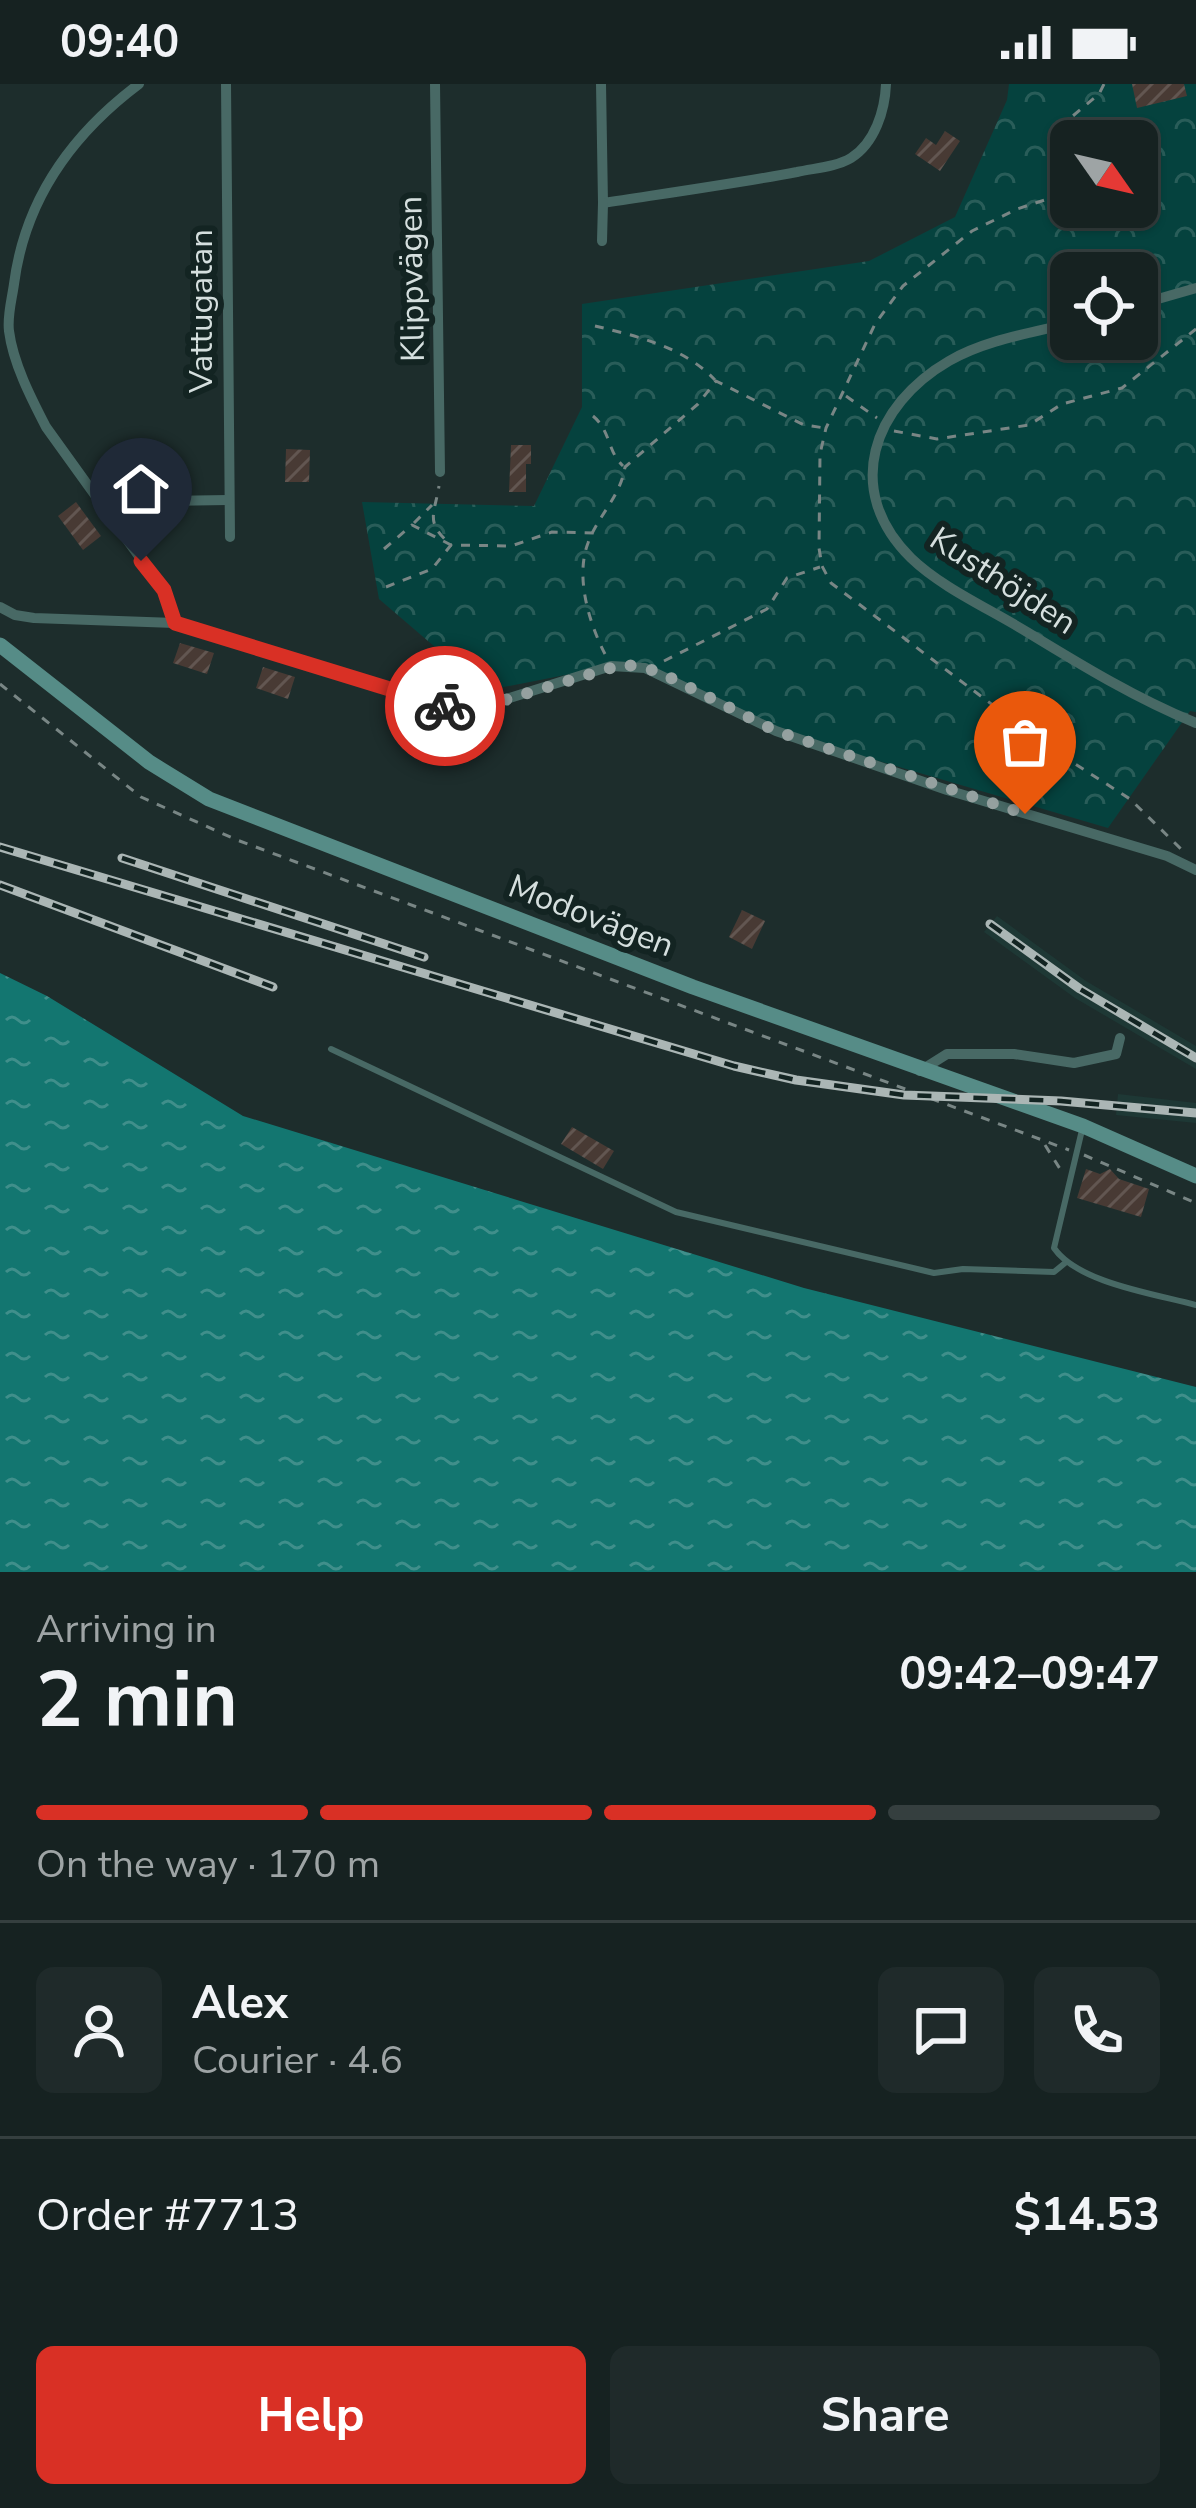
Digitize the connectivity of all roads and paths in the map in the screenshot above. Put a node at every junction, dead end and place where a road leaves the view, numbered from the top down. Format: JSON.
{"nodes":[{"id":1,"x":139,"y":84,"type":"edge"},
{"id":2,"x":226,"y":84,"type":"edge"},
{"id":3,"x":435,"y":84,"type":"edge"},
{"id":4,"x":601,"y":84,"type":"edge"},
{"id":5,"x":886,"y":84,"type":"edge"},
{"id":6,"x":1104,"y":84,"type":"edge"},
{"id":7,"x":603,"y":203,"type":"junction"},
{"id":8,"x":602,"y":241,"type":"dead end"},
{"id":9,"x":1196,"y":288,"type":"edge"},
{"id":10,"x":1158,"y":299,"type":"edge"},
{"id":11,"x":595,"y":326,"type":"dead end"},
{"id":12,"x":4,"y":329,"type":"edge"},
{"id":13,"x":1050,"y":329,"type":"edge"},
{"id":14,"x":1196,"y":329,"type":"edge"},
{"id":15,"x":716,"y":381,"type":"junction"},
{"id":16,"x":844,"y":395,"type":"junction"},
{"id":17,"x":593,"y":416,"type":"dead end"},
{"id":18,"x":885,"y":423,"type":"junction"},
{"id":19,"x":826,"y":428,"type":"junction"},
{"id":20,"x":625,"y":467,"type":"junction"},
{"id":21,"x":440,"y":472,"type":"joint"},
{"id":22,"x":228,"y":500,"type":"junction"},
{"id":23,"x":99,"y":502,"type":"junction"},
{"id":24,"x":435,"y":503,"type":"junction"},
{"id":25,"x":412,"y":525,"type":"junction"},
{"id":26,"x":594,"y":533,"type":"junction"},
{"id":27,"x":230,"y":537,"type":"dead end"},
{"id":28,"x":451,"y":545,"type":"junction"},
{"id":29,"x":384,"y":548,"type":"dead end"},
{"id":30,"x":822,"y":566,"type":"junction"},
{"id":31,"x":386,"y":587,"type":"dead end"},
{"id":32,"x":0,"y":607,"type":"edge"},
{"id":33,"x":175,"y":623,"type":"junction"},
{"id":34,"x":0,"y":645,"type":"edge"},
{"id":35,"x":611,"y":666,"type":"junction"},
{"id":36,"x":645,"y":668,"type":"junction"},
{"id":37,"x":0,"y":684,"type":"edge"},
{"id":38,"x":1196,"y":723,"type":"edge"},
{"id":39,"x":1180,"y":848,"type":"dead end"},
{"id":40,"x":1196,"y":870,"type":"edge"},
{"id":41,"x":1120,"y":1038,"type":"dead end"},
{"id":42,"x":331,"y":1049,"type":"dead end"},
{"id":43,"x":920,"y":1071,"type":"junction"},
{"id":44,"x":1083,"y":1126,"type":"junction"},
{"id":45,"x":1044,"y":1144,"type":"junction"},
{"id":46,"x":1076,"y":1152,"type":"junction"},
{"id":47,"x":1196,"y":1176,"type":"edge"},
{"id":48,"x":1066,"y":1186,"type":"junction"},
{"id":49,"x":1196,"y":1203,"type":"edge"},
{"id":50,"x":1065,"y":1263,"type":"junction"},
{"id":51,"x":1196,"y":1305,"type":"edge"}],
"edges":[{"from":1,"to":12,"type":"street"},
{"from":2,"to":22,"type":"street","name":"Vattugatan"},
{"from":3,"to":21,"type":"street","name":"Klippvägen"},
{"from":4,"to":7,"type":"street"},
{"from":5,"to":7,"type":"street"},
{"from":6,"to":16,"type":"path"},
{"from":7,"to":8,"type":"street"},
{"from":9,"to":10,"type":"street"},
{"from":11,"to":15,"type":"path"},
{"from":12,"to":23,"type":"street"},
{"from":13,"to":18,"type":"street","name":"Kusthöjden"},
{"from":14,"to":18,"type":"path"},
{"from":15,"to":19,"type":"path"},
{"from":15,"to":20,"type":"path"},
{"from":16,"to":18,"type":"path"},
{"from":16,"to":19,"type":"path"},
{"from":17,"to":20,"type":"path"},
{"from":18,"to":38,"type":"street","name":"Kusthöjden"},
{"from":19,"to":30,"type":"path"},
{"from":20,"to":26,"type":"path"},
{"from":21,"to":24,"type":"path"},
{"from":22,"to":23,"type":"street"},
{"from":22,"to":27,"type":"street","name":"Vattugatan"},
{"from":23,"to":33,"type":"street"},
{"from":24,"to":25,"type":"path"},
{"from":24,"to":28,"type":"path"},
{"from":25,"to":28,"type":"path"},
{"from":25,"to":29,"type":"path"},
{"from":26,"to":28,"type":"path"},
{"from":26,"to":35,"type":"path"},
{"from":28,"to":31,"type":"path"},
{"from":30,"to":36,"type":"path"},
{"from":30,"to":39,"type":"path"},
{"from":32,"to":33,"type":"street"},
{"from":33,"to":35,"type":"street"},
{"from":34,"to":43,"type":"main road","name":"Modovägen"},
{"from":35,"to":36,"type":"street"},
{"from":36,"to":40,"type":"street"},
{"from":37,"to":45,"type":"path"},
{"from":41,"to":43,"type":"street"},
{"from":42,"to":50,"type":"lane"},
{"from":43,"to":44,"type":"main road","name":"Modovägen"},
{"from":44,"to":46,"type":"lane"},
{"from":44,"to":47,"type":"main road","name":"Modovägen"},
{"from":45,"to":46,"type":"path"},
{"from":45,"to":48,"type":"path"},
{"from":46,"to":48,"type":"lane"},
{"from":46,"to":49,"type":"path"},
{"from":48,"to":50,"type":"lane"},
{"from":50,"to":51,"type":"lane"}]}
